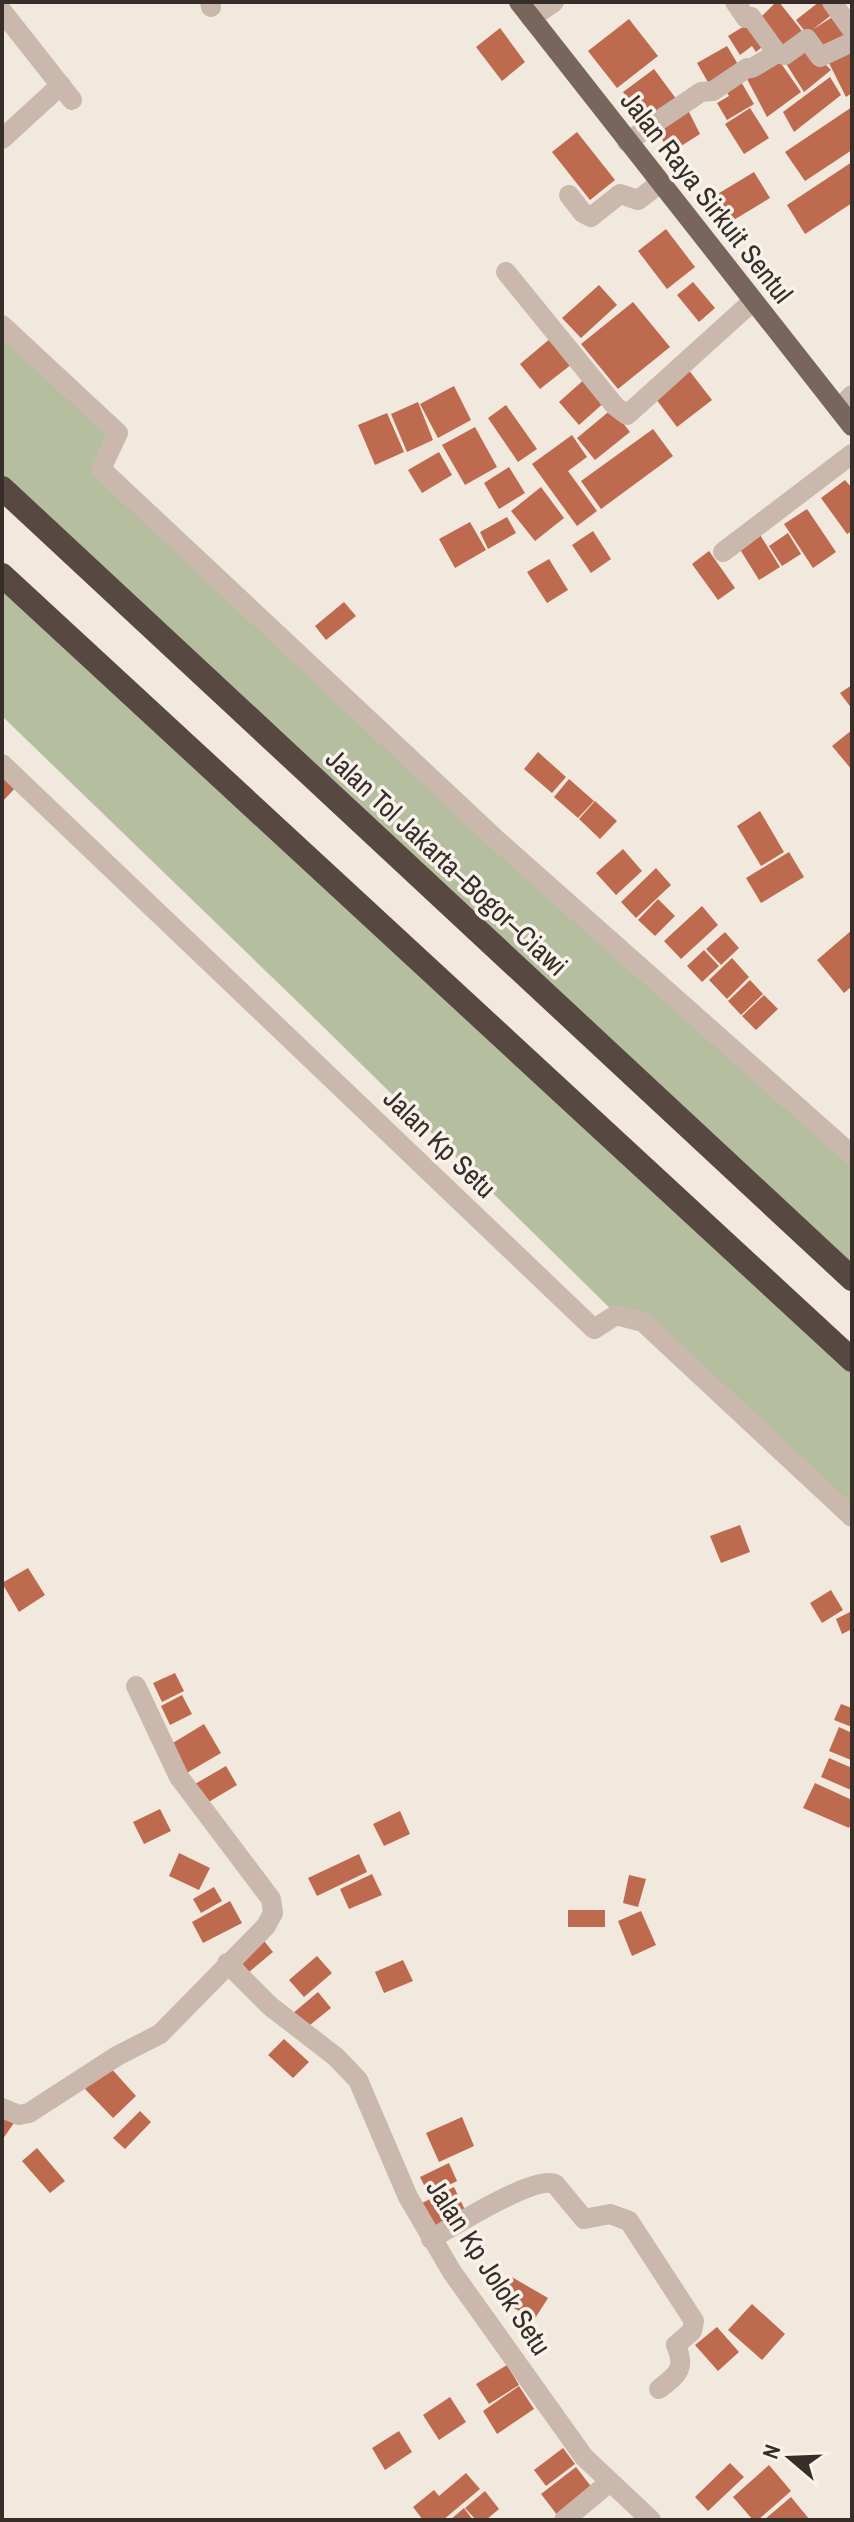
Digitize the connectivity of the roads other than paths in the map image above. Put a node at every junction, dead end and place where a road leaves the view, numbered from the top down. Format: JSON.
{"nodes":[{"id":1,"x":554,"y":2,"type":"edge"},
{"id":2,"x":735,"y":2,"type":"edge"},
{"id":3,"x":832,"y":2,"type":"edge"},
{"id":4,"x":525,"y":10,"type":"edge"},
{"id":5,"x":2,"y":11,"type":"edge"},
{"id":6,"x":852,"y":30,"type":"edge"},
{"id":7,"x":852,"y":42,"type":"edge"},
{"id":8,"x":777,"y":53,"type":"junction"},
{"id":9,"x":2,"y":139,"type":"edge"},
{"id":10,"x":627,"y":142,"type":"junction"},
{"id":11,"x":659,"y":184,"type":"junction"},
{"id":12,"x":569,"y":195,"type":"dead end"},
{"id":13,"x":506,"y":272,"type":"dead end"},
{"id":14,"x":753,"y":301,"type":"junction"},
{"id":15,"x":2,"y":325,"type":"edge"},
{"id":16,"x":845,"y":402,"type":"edge"},
{"id":17,"x":852,"y":426,"type":"edge"},
{"id":18,"x":852,"y":454,"type":"edge"},
{"id":19,"x":2,"y":488,"type":"edge"},
{"id":20,"x":723,"y":552,"type":"dead end"},
{"id":21,"x":2,"y":575,"type":"edge"},
{"id":22,"x":2,"y":764,"type":"edge"},
{"id":23,"x":852,"y":1155,"type":"edge"},
{"id":24,"x":852,"y":1279,"type":"edge"},
{"id":25,"x":852,"y":1360,"type":"edge"},
{"id":26,"x":852,"y":1517,"type":"edge"},
{"id":27,"x":136,"y":1686,"type":"dead end"},
{"id":28,"x":227,"y":1963,"type":"junction"},
{"id":29,"x":2,"y":2108,"type":"edge"},
{"id":30,"x":431,"y":2239,"type":"junction"},
{"id":31,"x":659,"y":2389,"type":"dead end"},
{"id":32,"x":610,"y":2482,"type":"junction"},
{"id":33,"x":564,"y":2520,"type":"edge"},
{"id":34,"x":651,"y":2520,"type":"edge"}],
"edges":[{"from":1,"to":4,"type":"street"},
{"from":2,"to":8,"type":"street"},
{"from":3,"to":6,"type":"street"},
{"from":4,"to":10,"type":"main road","name":"Jalan Raya Sirkuit Sentul"},
{"from":5,"to":9,"type":"street"},
{"from":7,"to":8,"type":"street"},
{"from":8,"to":10,"type":"street"},
{"from":10,"to":11,"type":"main road","name":"Jalan Raya Sirkuit Sentul"},
{"from":11,"to":12,"type":"street"},
{"from":11,"to":14,"type":"main road","name":"Jalan Raya Sirkuit Sentul"},
{"from":13,"to":14,"type":"street"},
{"from":14,"to":16,"type":"main road","name":"Jalan Raya Sirkuit Sentul"},
{"from":15,"to":23,"type":"street"},
{"from":16,"to":17,"type":"main road","name":"Jalan Raya Sirkuit Sentul"},
{"from":18,"to":20,"type":"street"},
{"from":19,"to":24,"type":"highway","name":"Jalan Tol Jakarta–Bogor–Ciawi"},
{"from":21,"to":25,"type":"highway"},
{"from":22,"to":26,"type":"street","name":"Jalan Kp Setu"},
{"from":27,"to":28,"type":"street"},
{"from":28,"to":29,"type":"street"},
{"from":28,"to":30,"type":"street","name":"Jalan Kp Jolok Setu"},
{"from":30,"to":31,"type":"street"},
{"from":30,"to":32,"type":"street","name":"Jalan Kp Jolok Setu"},
{"from":32,"to":33,"type":"street"},
{"from":32,"to":34,"type":"street","name":"Jalan Kp Jolok Setu"}]}
